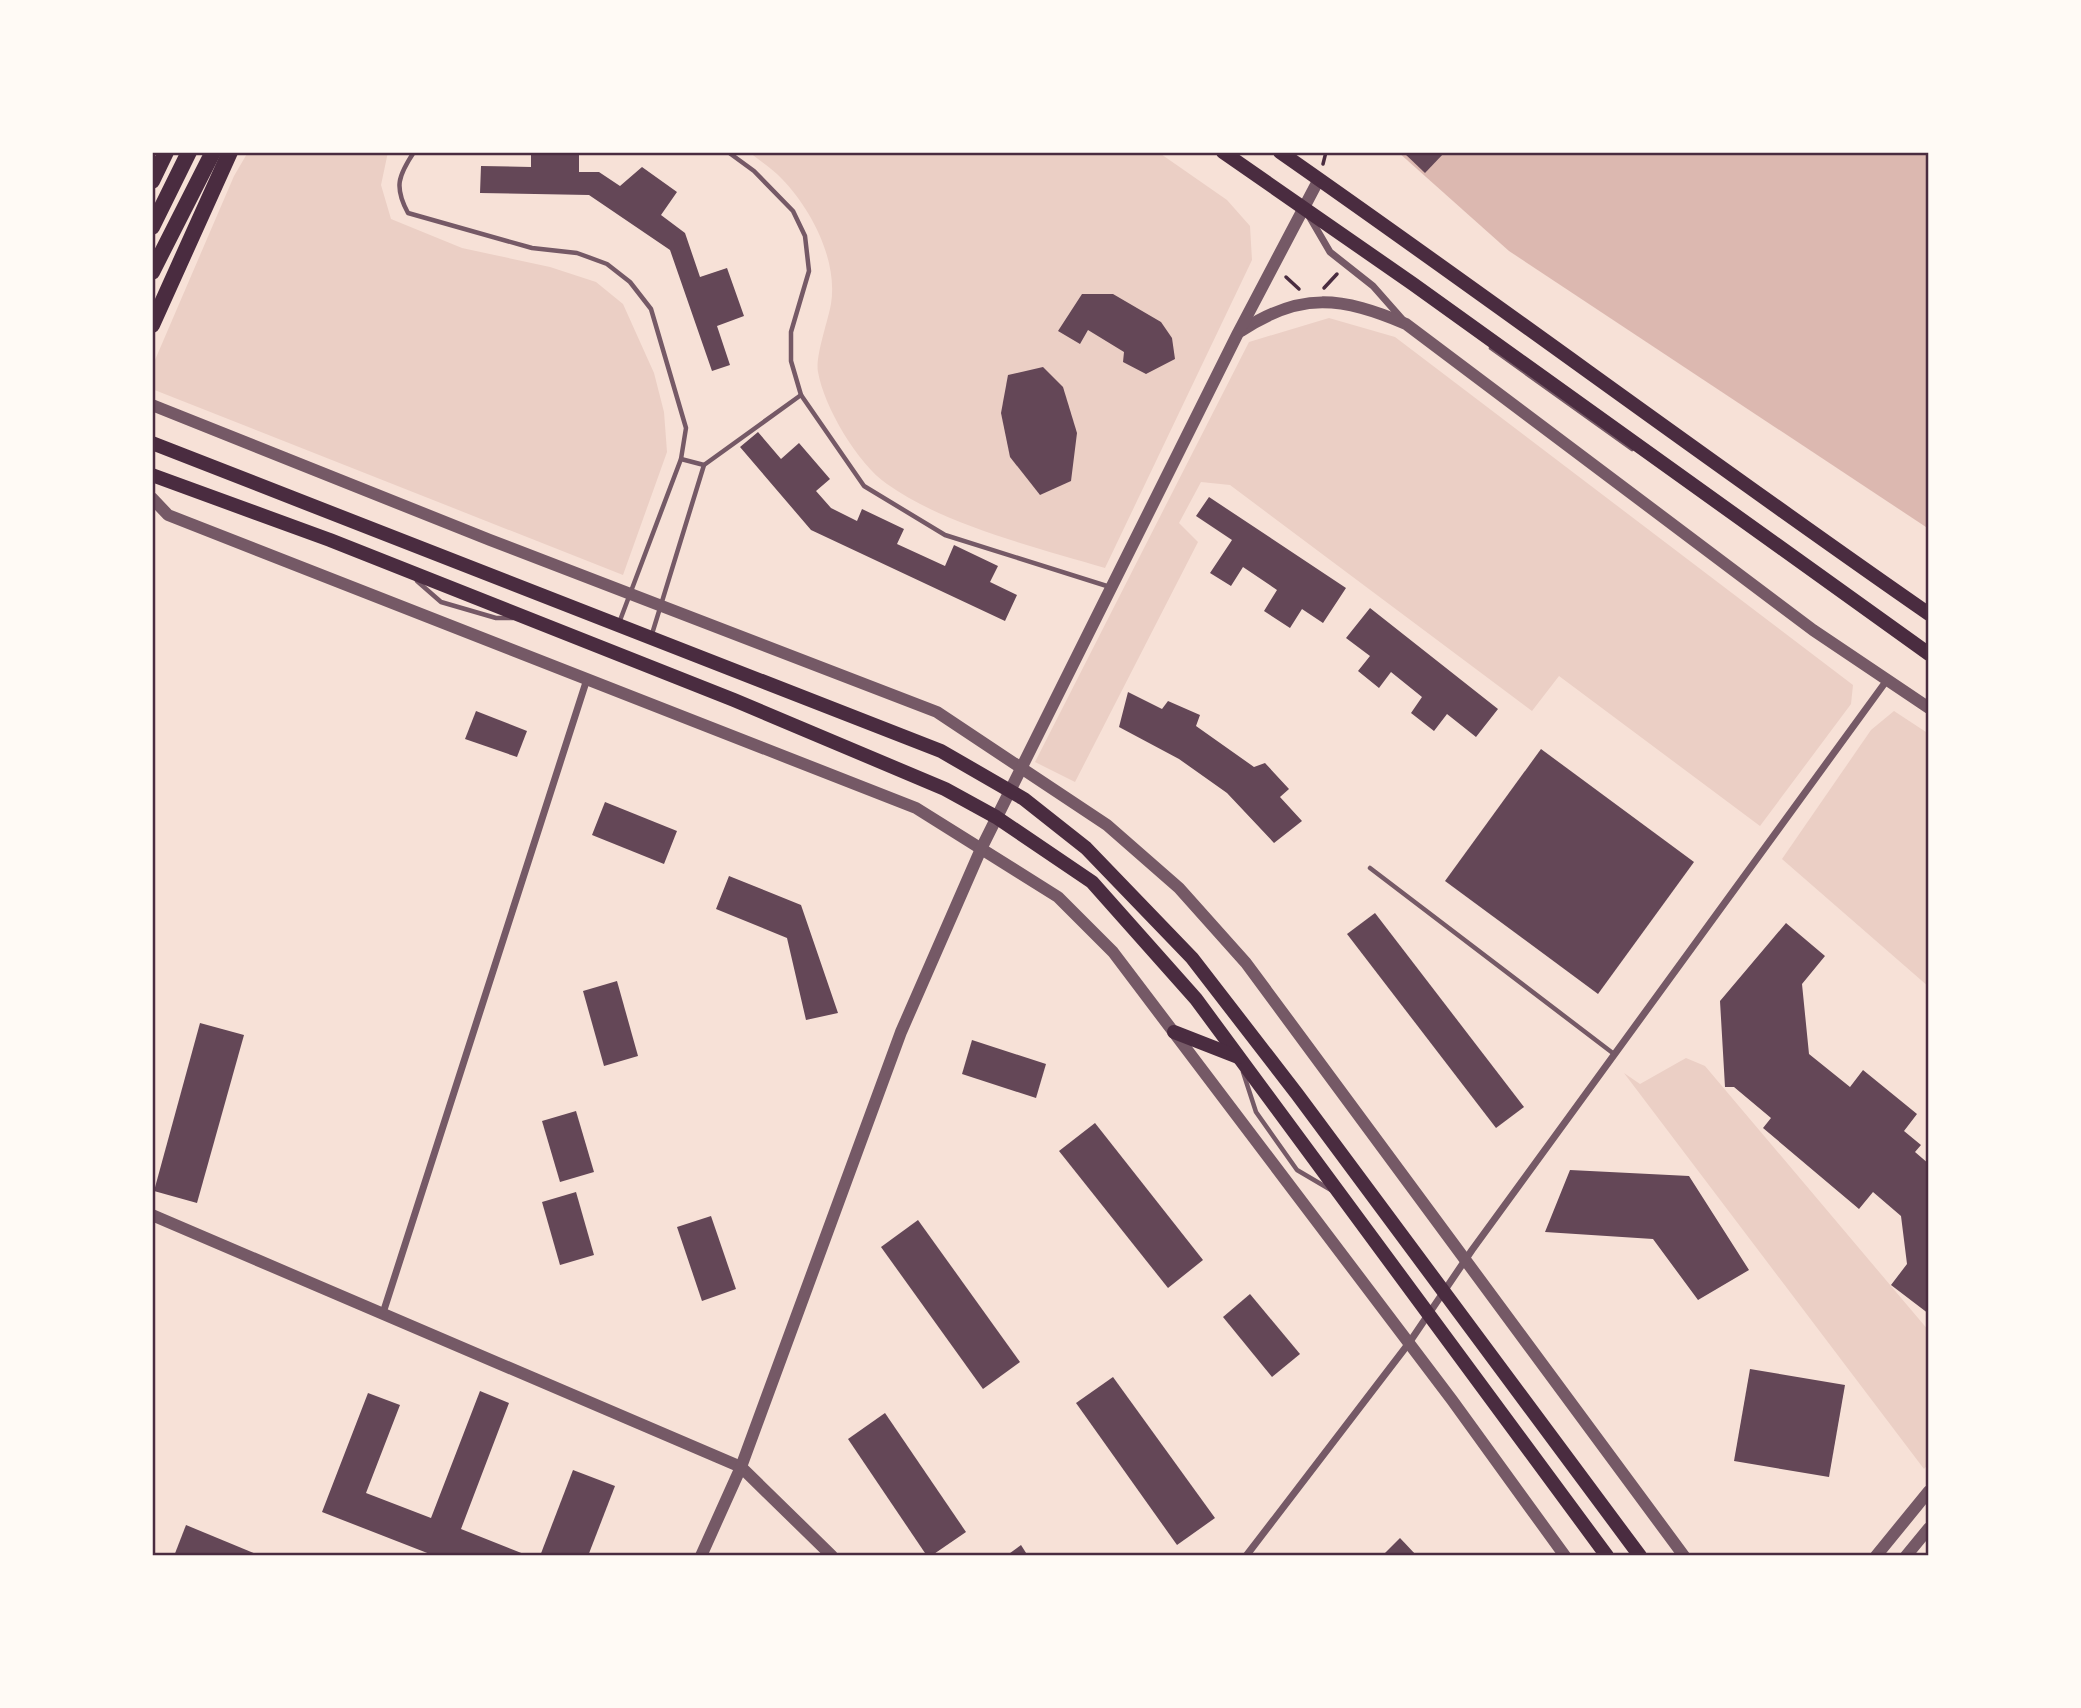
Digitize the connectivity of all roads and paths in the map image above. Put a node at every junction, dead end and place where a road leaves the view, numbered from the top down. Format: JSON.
{"nodes":[{"id":1,"x":166,"y":152,"type":"edge"},
{"id":2,"x":189,"y":152,"type":"edge"},
{"id":3,"x":213,"y":152,"type":"edge"},
{"id":4,"x":230,"y":152,"type":"edge"},
{"id":5,"x":414,"y":152,"type":"edge"},
{"id":6,"x":728,"y":152,"type":"edge"},
{"id":7,"x":1223,"y":152,"type":"edge"},
{"id":8,"x":1280,"y":152,"type":"edge"},
{"id":9,"x":1319,"y":179,"type":"junction"},
{"id":10,"x":152,"y":181,"type":"edge"},
{"id":11,"x":1305,"y":209,"type":"junction"},
{"id":12,"x":152,"y":227,"type":"edge"},
{"id":13,"x":152,"y":272,"type":"edge"},
{"id":14,"x":1406,"y":324,"type":"junction"},
{"id":15,"x":152,"y":325,"type":"edge"},
{"id":16,"x":1238,"y":333,"type":"junction"},
{"id":17,"x":801,"y":395,"type":"junction"},
{"id":18,"x":152,"y":405,"type":"edge"},
{"id":19,"x":152,"y":443,"type":"edge"},
{"id":20,"x":681,"y":458,"type":"junction"},
{"id":21,"x":704,"y":466,"type":"junction"},
{"id":22,"x":152,"y":475,"type":"edge"},
{"id":23,"x":152,"y":498,"type":"edge"},
{"id":24,"x":1111,"y":588,"type":"junction"},
{"id":25,"x":630,"y":594,"type":"junction"},
{"id":26,"x":661,"y":606,"type":"junction"},
{"id":27,"x":1929,"y":614,"type":"edge"},
{"id":28,"x":618,"y":625,"type":"junction"},
{"id":29,"x":651,"y":637,"type":"junction"},
{"id":30,"x":1929,"y":654,"type":"edge"},
{"id":31,"x":587,"y":679,"type":"junction"},
{"id":32,"x":1887,"y":680,"type":"junction"},
{"id":33,"x":1929,"y":708,"type":"edge"},
{"id":34,"x":1021,"y":768,"type":"junction"},
{"id":35,"x":1010,"y":790,"type":"junction"},
{"id":36,"x":996,"y":817,"type":"junction"},
{"id":37,"x":981,"y":849,"type":"junction"},
{"id":38,"x":1370,"y":867,"type":"dead end"},
{"id":39,"x":1174,"y":1032,"type":"junction"},
{"id":40,"x":1614,"y":1054,"type":"junction"},
{"id":41,"x":1238,"y":1058,"type":"junction"},
{"id":42,"x":152,"y":1215,"type":"edge"},
{"id":43,"x":1465,"y":1260,"type":"junction"},
{"id":44,"x":1444,"y":1291,"type":"junction"},
{"id":45,"x":383,"y":1313,"type":"junction"},
{"id":46,"x":1428,"y":1314,"type":"junction"},
{"id":47,"x":1409,"y":1343,"type":"junction"},
{"id":48,"x":741,"y":1467,"type":"junction"},
{"id":49,"x":1929,"y":1491,"type":"edge"},
{"id":50,"x":1929,"y":1528,"type":"edge"},
{"id":51,"x":701,"y":1556,"type":"edge"},
{"id":52,"x":832,"y":1556,"type":"edge"},
{"id":53,"x":1246,"y":1556,"type":"edge"},
{"id":54,"x":1565,"y":1556,"type":"edge"},
{"id":55,"x":1607,"y":1556,"type":"edge"},
{"id":56,"x":1640,"y":1556,"type":"edge"},
{"id":57,"x":1684,"y":1556,"type":"edge"},
{"id":58,"x":1876,"y":1556,"type":"edge"},
{"id":59,"x":1906,"y":1556,"type":"edge"}],
"edges":[{"from":1,"to":10,"type":"main road"},
{"from":2,"to":12,"type":"main road"},
{"from":3,"to":13,"type":"main road"},
{"from":4,"to":15,"type":"main road"},
{"from":5,"to":20,"type":"lane"},
{"from":6,"to":17,"type":"lane"},
{"from":7,"to":11,"type":"main road"},
{"from":8,"to":9,"type":"main road"},
{"from":9,"to":11,"type":"street"},
{"from":9,"to":27,"type":"main road"},
{"from":11,"to":14,"type":"street"},
{"from":11,"to":16,"type":"street"},
{"from":11,"to":30,"type":"main road"},
{"from":14,"to":16,"type":"street"},
{"from":14,"to":32,"type":"street"},
{"from":16,"to":24,"type":"street"},
{"from":17,"to":21,"type":"lane"},
{"from":17,"to":24,"type":"lane"},
{"from":18,"to":25,"type":"street"},
{"from":19,"to":28,"type":"main road"},
{"from":20,"to":21,"type":"lane"},
{"from":20,"to":25,"type":"lane"},
{"from":21,"to":26,"type":"lane"},
{"from":22,"to":36,"type":"main road"},
{"from":23,"to":31,"type":"street"},
{"from":24,"to":34,"type":"street"},
{"from":25,"to":26,"type":"street"},
{"from":25,"to":28,"type":"lane"},
{"from":26,"to":29,"type":"lane"},
{"from":26,"to":34,"type":"street"},
{"from":28,"to":29,"type":"main road"},
{"from":29,"to":35,"type":"main road"},
{"from":31,"to":37,"type":"street"},
{"from":31,"to":45,"type":"street"},
{"from":32,"to":33,"type":"street"},
{"from":32,"to":40,"type":"street"},
{"from":34,"to":35,"type":"street"},
{"from":34,"to":43,"type":"street"},
{"from":35,"to":36,"type":"street"},
{"from":35,"to":44,"type":"main road"},
{"from":36,"to":37,"type":"street"},
{"from":36,"to":41,"type":"main road"},
{"from":37,"to":39,"type":"street"},
{"from":37,"to":48,"type":"street"},
{"from":38,"to":40,"type":"lane"},
{"from":39,"to":41,"type":"main road"},
{"from":39,"to":47,"type":"street"},
{"from":40,"to":43,"type":"street"},
{"from":41,"to":46,"type":"main road"},
{"from":42,"to":45,"type":"street"},
{"from":43,"to":44,"type":"street"},
{"from":43,"to":57,"type":"street"},
{"from":44,"to":46,"type":"street"},
{"from":44,"to":56,"type":"main road"},
{"from":45,"to":48,"type":"street"},
{"from":46,"to":47,"type":"street"},
{"from":46,"to":55,"type":"main road"},
{"from":47,"to":53,"type":"street"},
{"from":47,"to":54,"type":"street"},
{"from":48,"to":51,"type":"street"},
{"from":48,"to":52,"type":"street"},
{"from":49,"to":58,"type":"street"},
{"from":50,"to":59,"type":"street"}]}
